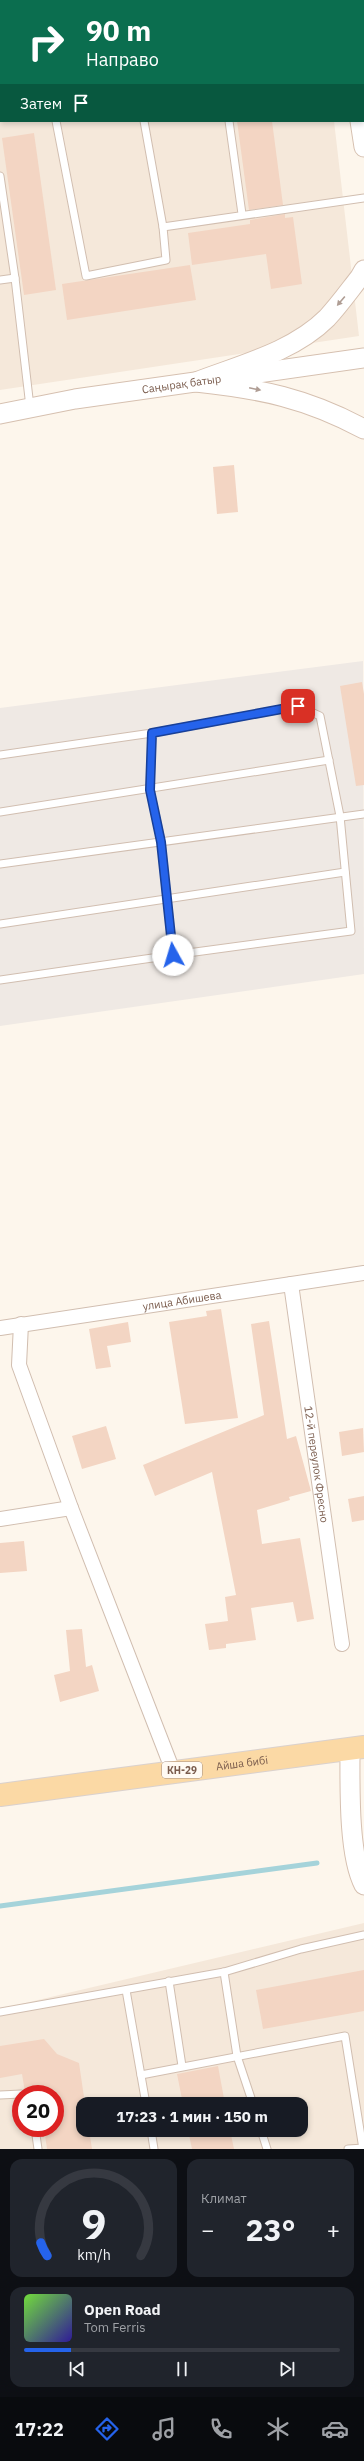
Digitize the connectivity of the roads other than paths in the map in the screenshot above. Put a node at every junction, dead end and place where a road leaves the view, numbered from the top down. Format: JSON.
{"nodes":[{"id":1,"x":56,"y":122,"type":"edge"},
{"id":2,"x":144,"y":122,"type":"edge"},
{"id":3,"x":229,"y":122,"type":"edge"},
{"id":4,"x":360,"y":122,"type":"edge"},
{"id":5,"x":364,"y":147,"type":"edge"},
{"id":6,"x":0,"y":176,"type":"edge"},
{"id":7,"x":364,"y":198,"type":"edge"},
{"id":8,"x":242,"y":214,"type":"junction"},
{"id":9,"x":163,"y":227,"type":"junction"},
{"id":10,"x":364,"y":270,"type":"edge"},
{"id":11,"x":15,"y":278,"type":"junction"},
{"id":12,"x":0,"y":280,"type":"edge"},
{"id":13,"x":364,"y":358,"type":"edge"},
{"id":14,"x":196,"y":382,"type":"junction"},
{"id":15,"x":30,"y":409,"type":"junction"},
{"id":16,"x":0,"y":414,"type":"edge"},
{"id":17,"x":364,"y":429,"type":"edge"},
{"id":18,"x":152,"y":733,"type":"junction"},
{"id":19,"x":0,"y":755,"type":"edge"},
{"id":20,"x":329,"y":760,"type":"junction"},
{"id":21,"x":150,"y":790,"type":"junction"},
{"id":22,"x":0,"y":812,"type":"edge"},
{"id":23,"x":364,"y":814,"type":"edge"},
{"id":24,"x":340,"y":816,"type":"junction"},
{"id":25,"x":161,"y":842,"type":"junction"},
{"id":26,"x":0,"y":864,"type":"edge"},
{"id":27,"x":345,"y":872,"type":"junction"},
{"id":28,"x":167,"y":898,"type":"junction"},
{"id":29,"x":0,"y":924,"type":"edge"},
{"id":30,"x":173,"y":955,"type":"junction"},
{"id":31,"x":0,"y":980,"type":"edge"},
{"id":32,"x":364,"y":1273,"type":"edge"},
{"id":33,"x":291,"y":1284,"type":"junction"},
{"id":34,"x":21,"y":1324,"type":"junction"},
{"id":35,"x":0,"y":1328,"type":"edge"},
{"id":36,"x":71,"y":1508,"type":"junction"},
{"id":37,"x":0,"y":1519,"type":"edge"},
{"id":38,"x":342,"y":1644,"type":"dead end"},
{"id":39,"x":357,"y":1748,"type":"edge"},
{"id":40,"x":173,"y":1771,"type":"junction"},
{"id":41,"x":0,"y":1795,"type":"edge"},
{"id":42,"x":361,"y":1880,"type":"edge"},
{"id":43,"x":364,"y":1935,"type":"edge"},
{"id":44,"x":224,"y":1972,"type":"junction"},
{"id":45,"x":169,"y":1981,"type":"junction"},
{"id":46,"x":126,"y":1990,"type":"junction"},
{"id":47,"x":0,"y":2012,"type":"edge"},
{"id":48,"x":237,"y":2056,"type":"junction"},
{"id":49,"x":182,"y":2066,"type":"junction"},
{"id":50,"x":141,"y":2075,"type":"junction"},
{"id":51,"x":12,"y":2094,"type":"edge"},
{"id":52,"x":0,"y":2095,"type":"edge"},
{"id":53,"x":145,"y":2097,"type":"edge"},
{"id":54,"x":251,"y":2097,"type":"edge"},
{"id":55,"x":36,"y":2137,"type":"edge"},
{"id":56,"x":152,"y":2137,"type":"edge"},
{"id":57,"x":263,"y":2137,"type":"edge"},
{"id":58,"x":363,"y":2148,"type":"edge"},
{"id":59,"x":38,"y":2149,"type":"edge"},
{"id":60,"x":154,"y":2149,"type":"edge"},
{"id":61,"x":267,"y":2149,"type":"edge"},
{"id":62,"x":348,"y":2149,"type":"edge"}],
"edges":[{"from":1,"to":9,"type":"lane"},
{"from":2,"to":9,"type":"lane"},
{"from":3,"to":8,"type":"lane"},
{"from":4,"to":5,"type":"street"},
{"from":6,"to":11,"type":"lane"},
{"from":7,"to":8,"type":"lane"},
{"from":8,"to":9,"type":"lane"},
{"from":10,"to":14,"type":"street","one_way":true},
{"from":11,"to":12,"type":"lane"},
{"from":11,"to":15,"type":"lane"},
{"from":13,"to":14,"type":"street","name":"Саңырақ батыр"},
{"from":14,"to":15,"type":"street","name":"Саңырақ батыр"},
{"from":14,"to":17,"type":"street","one_way":true},
{"from":15,"to":16,"type":"street","name":"Саңырақ батыр"},
{"from":18,"to":19,"type":"lane"},
{"from":18,"to":20,"type":"lane"},
{"from":18,"to":21,"type":"lane"},
{"from":20,"to":21,"type":"lane"},
{"from":20,"to":24,"type":"lane"},
{"from":21,"to":22,"type":"lane"},
{"from":21,"to":25,"type":"lane"},
{"from":23,"to":24,"type":"lane"},
{"from":24,"to":25,"type":"lane"},
{"from":24,"to":27,"type":"lane"},
{"from":25,"to":26,"type":"lane"},
{"from":25,"to":28,"type":"lane"},
{"from":27,"to":28,"type":"lane"},
{"from":27,"to":30,"type":"lane"},
{"from":28,"to":29,"type":"lane"},
{"from":28,"to":30,"type":"lane"},
{"from":30,"to":31,"type":"lane"},
{"from":32,"to":33,"type":"street","name":"улица Абишева"},
{"from":33,"to":34,"type":"street","name":"улица Абишева"},
{"from":33,"to":38,"type":"street","name":"12-й переулок Фресно"},
{"from":34,"to":35,"type":"street","name":"улица Абишева"},
{"from":34,"to":36,"type":"street"},
{"from":36,"to":37,"type":"street"},
{"from":36,"to":40,"type":"street"},
{"from":39,"to":40,"type":"main road","name":"Айша бибі","number":"КН-29"},
{"from":39,"to":42,"type":"street"},
{"from":40,"to":41,"type":"main road","name":"Айша бибі","number":"КН-29"},
{"from":43,"to":44,"type":"lane"},
{"from":44,"to":45,"type":"lane"},
{"from":44,"to":48,"type":"lane"},
{"from":45,"to":46,"type":"lane"},
{"from":45,"to":49,"type":"lane"},
{"from":46,"to":47,"type":"lane"},
{"from":46,"to":50,"type":"lane"},
{"from":48,"to":49,"type":"lane"},
{"from":48,"to":54,"type":"lane"},
{"from":48,"to":58,"type":"lane"},
{"from":49,"to":50,"type":"lane"},
{"from":50,"to":53,"type":"lane"},
{"from":51,"to":52,"type":"lane"},
{"from":55,"to":59,"type":"lane"},
{"from":56,"to":60,"type":"lane"},
{"from":57,"to":61,"type":"lane"},
{"from":58,"to":62,"type":"lane"}]}
